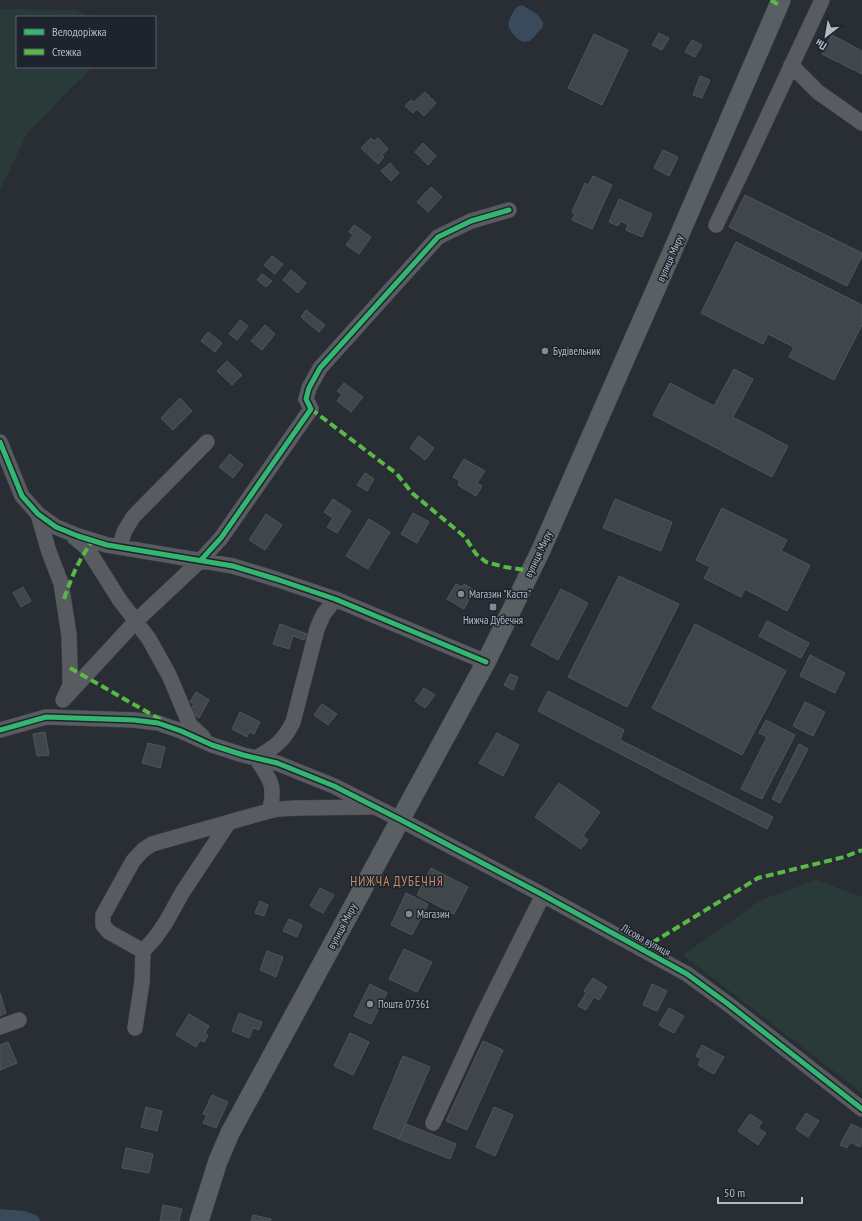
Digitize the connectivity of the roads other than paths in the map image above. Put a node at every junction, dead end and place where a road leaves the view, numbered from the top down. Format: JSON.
{"nodes":[{"id":1,"x":781,"y":0,"type":"edge"},
{"id":2,"x":822,"y":0,"type":"edge"},
{"id":3,"x":791,"y":66,"type":"junction"},
{"id":4,"x":862,"y":123,"type":"edge"},
{"id":5,"x":509,"y":210,"type":"dead end"},
{"id":6,"x":716,"y":225,"type":"dead end"},
{"id":7,"x":0,"y":442,"type":"edge"},
{"id":8,"x":207,"y":442,"type":"dead end"},
{"id":9,"x":38,"y":514,"type":"junction"},
{"id":10,"x":70,"y":533,"type":"junction"},
{"id":11,"x":120,"y":547,"type":"junction"},
{"id":12,"x":201,"y":560,"type":"junction"},
{"id":13,"x":335,"y":599,"type":"junction"},
{"id":14,"x":136,"y":621,"type":"junction"},
{"id":15,"x":486,"y":662,"type":"junction"},
{"id":16,"x":63,"y":700,"type":"junction"},
{"id":17,"x":46,"y":717,"type":"junction"},
{"id":18,"x":0,"y":730,"type":"edge"},
{"id":19,"x":212,"y":745,"type":"junction"},
{"id":20,"x":256,"y":758,"type":"junction"},
{"id":21,"x":375,"y":807,"type":"junction"},
{"id":22,"x":269,"y":811,"type":"junction"},
{"id":23,"x":401,"y":820,"type":"junction"},
{"id":24,"x":229,"y":822,"type":"junction"},
{"id":25,"x":543,"y":895,"type":"junction"},
{"id":26,"x":143,"y":951,"type":"junction"},
{"id":27,"x":20,"y":1020,"type":"dead end"},
{"id":28,"x":0,"y":1027,"type":"edge"},
{"id":29,"x":135,"y":1028,"type":"dead end"},
{"id":30,"x":862,"y":1109,"type":"edge"},
{"id":31,"x":433,"y":1123,"type":"dead end"},
{"id":32,"x":198,"y":1221,"type":"edge"}],
"edges":[{"from":1,"to":15,"type":"main road","name":"вулиця Миру"},
{"from":2,"to":3,"type":"street"},
{"from":3,"to":4,"type":"street"},
{"from":3,"to":6,"type":"street"},
{"from":5,"to":12,"type":"street"},
{"from":7,"to":9,"type":"street"},
{"from":8,"to":11,"type":"street"},
{"from":9,"to":10,"type":"street"},
{"from":9,"to":16,"type":"street"},
{"from":10,"to":11,"type":"street"},
{"from":10,"to":14,"type":"street"},
{"from":11,"to":12,"type":"street"},
{"from":12,"to":13,"type":"street"},
{"from":12,"to":14,"type":"street"},
{"from":13,"to":15,"type":"street"},
{"from":13,"to":20,"type":"street"},
{"from":14,"to":16,"type":"street"},
{"from":14,"to":19,"type":"street"},
{"from":15,"to":23,"type":"main road","name":"вулиця Миру"},
{"from":16,"to":17,"type":"street"},
{"from":17,"to":18,"type":"street"},
{"from":17,"to":19,"type":"street","name":"Лісова вулиця"},
{"from":19,"to":20,"type":"street","name":"Лісова вулиця"},
{"from":20,"to":21,"type":"street","name":"Лісова вулиця"},
{"from":20,"to":22,"type":"street"},
{"from":21,"to":22,"type":"street"},
{"from":21,"to":23,"type":"street","name":"Лісова вулиця"},
{"from":22,"to":24,"type":"street"},
{"from":23,"to":25,"type":"street","name":"Лісова вулиця"},
{"from":23,"to":32,"type":"main road","name":"вулиця Миру"},
{"from":24,"to":26,"type":"street"},
{"from":24,"to":26,"type":"street"},
{"from":25,"to":30,"type":"street","name":"Лісова вулиця"},
{"from":25,"to":31,"type":"street"},
{"from":26,"to":29,"type":"street"},
{"from":27,"to":28,"type":"street"}]}
